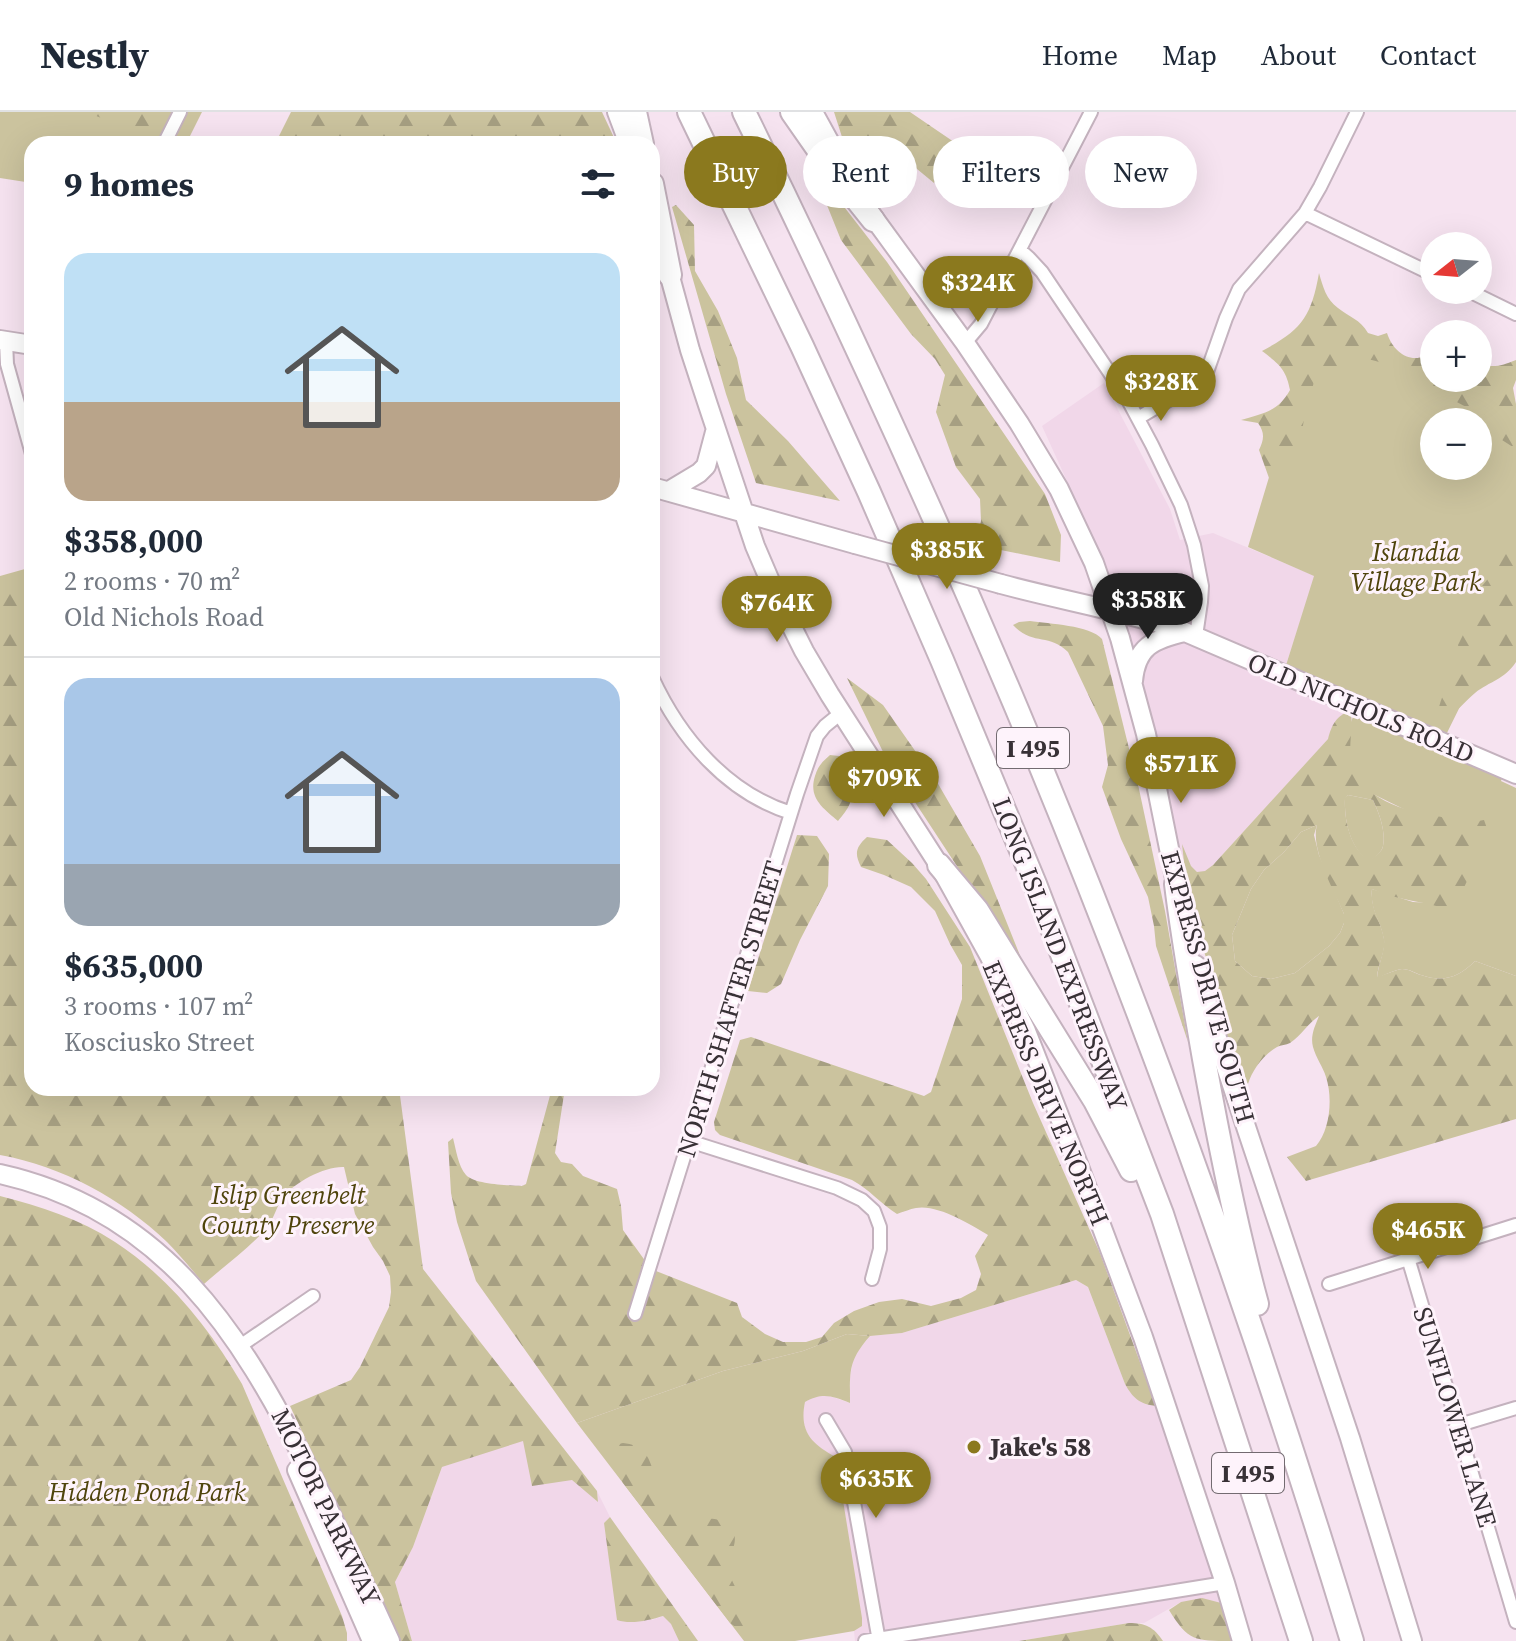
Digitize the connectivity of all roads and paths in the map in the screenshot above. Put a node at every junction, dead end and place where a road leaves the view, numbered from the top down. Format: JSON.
{"nodes":[{"id":1,"x":180,"y":112,"type":"edge"},
{"id":2,"x":617,"y":112,"type":"edge"},
{"id":3,"x":635,"y":112,"type":"edge"},
{"id":4,"x":689,"y":112,"type":"edge"},
{"id":5,"x":744,"y":112,"type":"edge"},
{"id":6,"x":792,"y":112,"type":"edge"},
{"id":7,"x":813,"y":112,"type":"edge"},
{"id":8,"x":1091,"y":112,"type":"edge"},
{"id":9,"x":1357,"y":112,"type":"edge"},
{"id":10,"x":168,"y":136,"type":"edge"},
{"id":11,"x":626,"y":136,"type":"edge"},
{"id":12,"x":640,"y":136,"type":"edge"},
{"id":13,"x":1305,"y":213,"type":"junction"},
{"id":14,"x":873,"y":220,"type":"junction"},
{"id":15,"x":660,"y":224,"type":"edge"},
{"id":16,"x":660,"y":242,"type":"edge"},
{"id":17,"x":1020,"y":250,"type":"junction"},
{"id":18,"x":1420,"y":268,"type":"edge"},
{"id":19,"x":670,"y":275,"type":"junction"},
{"id":20,"x":1492,"y":302,"type":"edge"},
{"id":21,"x":1516,"y":314,"type":"edge"},
{"id":22,"x":3,"y":341,"type":"edge"},
{"id":23,"x":965,"y":343,"type":"junction"},
{"id":24,"x":24,"y":344,"type":"edge"},
{"id":25,"x":1138,"y":418,"type":"junction"},
{"id":26,"x":24,"y":425,"type":"edge"},
{"id":27,"x":716,"y":429,"type":"junction"},
{"id":28,"x":660,"y":489,"type":"edge"},
{"id":29,"x":743,"y":512,"type":"junction"},
{"id":30,"x":1111,"y":610,"type":"junction"},
{"id":31,"x":1190,"y":634,"type":"junction"},
{"id":32,"x":1133,"y":684,"type":"junction"},
{"id":33,"x":660,"y":694,"type":"edge"},
{"id":34,"x":841,"y":713,"type":"junction"},
{"id":35,"x":1516,"y":774,"type":"edge"},
{"id":36,"x":791,"y":813,"type":"junction"},
{"id":37,"x":939,"y":865,"type":"junction"},
{"id":38,"x":1176,"y":884,"type":"junction"},
{"id":39,"x":689,"y":1141,"type":"junction"},
{"id":40,"x":0,"y":1174,"type":"edge"},
{"id":41,"x":1162,"y":1214,"type":"junction"},
{"id":42,"x":1516,"y":1225,"type":"edge"},
{"id":43,"x":1408,"y":1258,"type":"junction"},
{"id":44,"x":872,"y":1279,"type":"dead end"},
{"id":45,"x":1329,"y":1284,"type":"dead end"},
{"id":46,"x":313,"y":1296,"type":"dead end"},
{"id":47,"x":635,"y":1314,"type":"dead end"},
{"id":48,"x":240,"y":1346,"type":"junction"},
{"id":49,"x":259,"y":1374,"type":"junction"},
{"id":50,"x":1276,"y":1403,"type":"junction"},
{"id":51,"x":1516,"y":1408,"type":"edge"},
{"id":52,"x":826,"y":1420,"type":"dead end"},
{"id":53,"x":1456,"y":1426,"type":"junction"},
{"id":54,"x":1225,"y":1583,"type":"junction"},
{"id":55,"x":1513,"y":1598,"type":"edge"},
{"id":56,"x":1516,"y":1622,"type":"edge"},
{"id":57,"x":879,"y":1640,"type":"edge"},
{"id":58,"x":372,"y":1641,"type":"edge"},
{"id":59,"x":390,"y":1641,"type":"edge"},
{"id":60,"x":865,"y":1641,"type":"edge"},
{"id":61,"x":1242,"y":1641,"type":"edge"},
{"id":62,"x":1301,"y":1641,"type":"edge"},
{"id":63,"x":1352,"y":1641,"type":"edge"},
{"id":64,"x":1412,"y":1641,"type":"edge"}],
"edges":[{"from":1,"to":10,"type":"street"},
{"from":2,"to":11,"type":"main road"},
{"from":3,"to":12,"type":"highway"},
{"from":4,"to":41,"type":"highway","name":"LONG ISLAND EXPRESSWAY","number":"I 495"},
{"from":5,"to":50,"type":"highway","name":"LONG ISLAND EXPRESSWAY","number":"I 495"},
{"from":6,"to":14,"type":"highway"},
{"from":7,"to":14,"type":"main road","name":"EXPRESS DRIVE SOUTH"},
{"from":8,"to":17,"type":"street"},
{"from":9,"to":13,"type":"street"},
{"from":13,"to":18,"type":"street"},
{"from":13,"to":25,"type":"street"},
{"from":14,"to":23,"type":"main road","name":"EXPRESS DRIVE SOUTH"},
{"from":15,"to":19,"type":"highway"},
{"from":16,"to":19,"type":"main road","name":"EXPRESS DRIVE NORTH"},
{"from":17,"to":23,"type":"street"},
{"from":17,"to":25,"type":"street"},
{"from":19,"to":27,"type":"main road","name":"EXPRESS DRIVE NORTH"},
{"from":20,"to":21,"type":"street"},
{"from":22,"to":24,"type":"main road"},
{"from":22,"to":26,"type":"street"},
{"from":23,"to":30,"type":"main road","name":"EXPRESS DRIVE SOUTH"},
{"from":25,"to":31,"type":"street"},
{"from":27,"to":28,"type":"main road"},
{"from":27,"to":29,"type":"main road","name":"EXPRESS DRIVE NORTH"},
{"from":28,"to":29,"type":"main road","name":"OLD NICHOLS ROAD"},
{"from":29,"to":30,"type":"main road","name":"OLD NICHOLS ROAD","bridge":true},
{"from":29,"to":34,"type":"main road","name":"EXPRESS DRIVE NORTH"},
{"from":30,"to":31,"type":"main road","name":"OLD NICHOLS ROAD"},
{"from":30,"to":32,"type":"main road","name":"EXPRESS DRIVE SOUTH"},
{"from":31,"to":32,"type":"main road"},
{"from":31,"to":35,"type":"main road","name":"OLD NICHOLS ROAD"},
{"from":32,"to":38,"type":"main road","name":"EXPRESS DRIVE SOUTH"},
{"from":33,"to":36,"type":"street"},
{"from":34,"to":36,"type":"street","name":"NORTH SHAFTER STREET"},
{"from":34,"to":37,"type":"main road","name":"EXPRESS DRIVE NORTH"},
{"from":36,"to":39,"type":"street","name":"NORTH SHAFTER STREET"},
{"from":37,"to":41,"type":"highway"},
{"from":37,"to":54,"type":"main road","name":"EXPRESS DRIVE NORTH"},
{"from":38,"to":50,"type":"highway"},
{"from":38,"to":64,"type":"main road","name":"EXPRESS DRIVE SOUTH"},
{"from":39,"to":44,"type":"street"},
{"from":39,"to":47,"type":"street","name":"NORTH SHAFTER STREET"},
{"from":40,"to":48,"type":"main road","name":"MOTOR PARKWAY"},
{"from":41,"to":62,"type":"highway","name":"LONG ISLAND EXPRESSWAY","number":"I 495"},
{"from":42,"to":43,"type":"street"},
{"from":43,"to":45,"type":"street"},
{"from":43,"to":53,"type":"street","name":"SUNFLOWER LANE"},
{"from":46,"to":48,"type":"street"},
{"from":48,"to":49,"type":"main road","name":"MOTOR PARKWAY"},
{"from":49,"to":58,"type":"main road","name":"MOTOR PARKWAY"},
{"from":49,"to":59,"type":"main road","name":"MOTOR PARKWAY"},
{"from":50,"to":63,"type":"highway","name":"LONG ISLAND EXPRESSWAY","number":"I 495"},
{"from":51,"to":53,"type":"street"},
{"from":52,"to":57,"type":"street"},
{"from":53,"to":55,"type":"street","name":"SUNFLOWER LANE"},
{"from":54,"to":57,"type":"street"},
{"from":54,"to":61,"type":"main road","name":"EXPRESS DRIVE NORTH"},
{"from":55,"to":56,"type":"street","name":"SUNFLOWER LANE"},
{"from":57,"to":60,"type":"street"}]}
